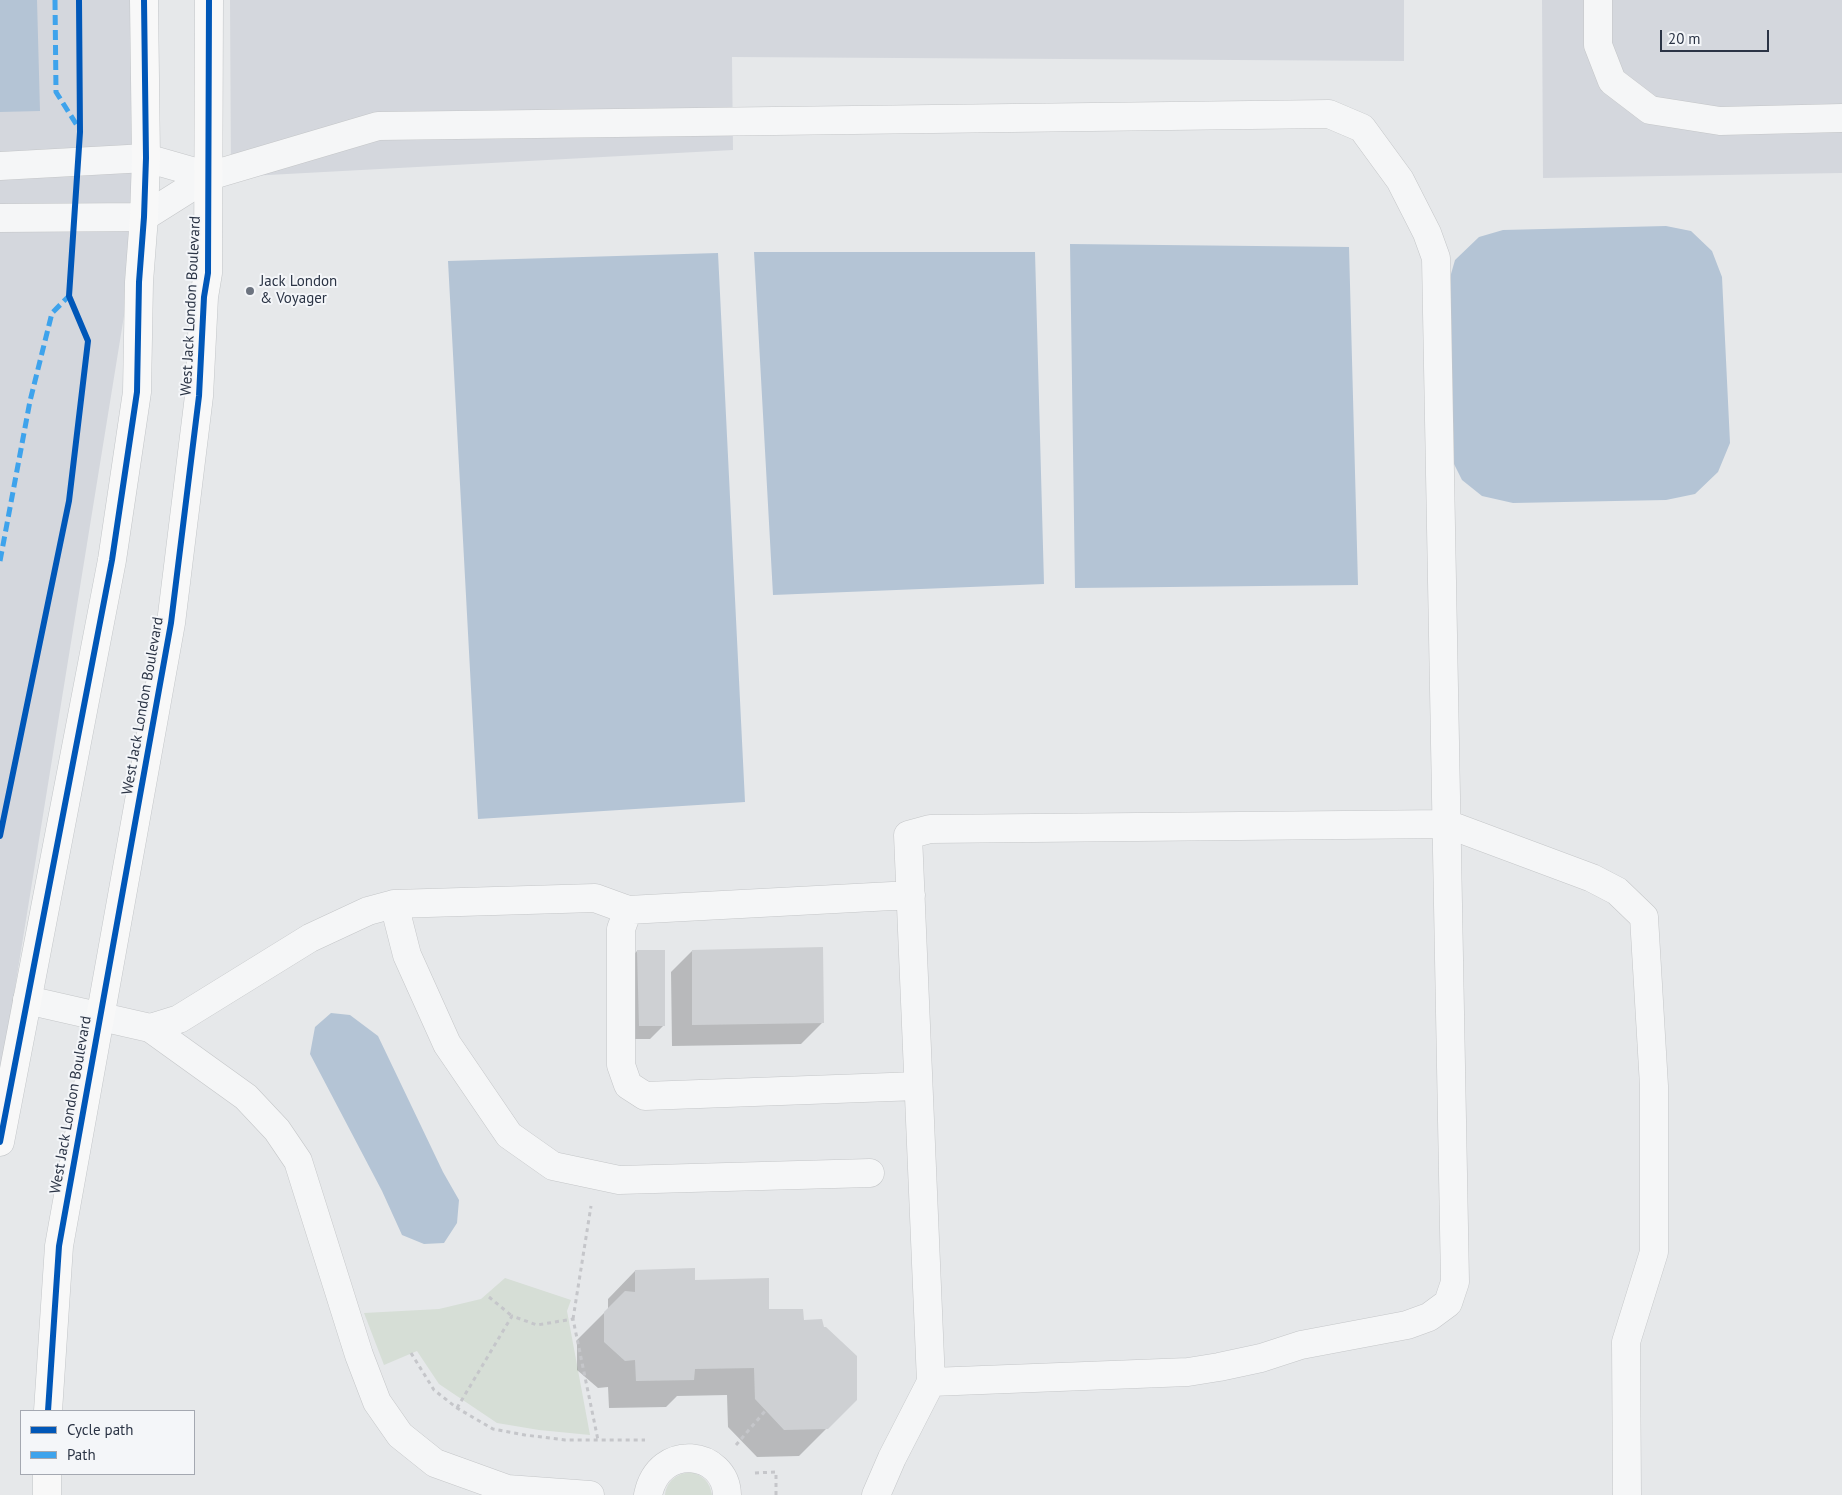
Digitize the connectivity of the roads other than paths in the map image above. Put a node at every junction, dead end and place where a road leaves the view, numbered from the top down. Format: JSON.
{"nodes":[{"id":1,"x":144,"y":0,"type":"edge"},
{"id":2,"x":209,"y":0,"type":"edge"},
{"id":3,"x":1598,"y":0,"type":"edge"},
{"id":4,"x":1842,"y":118,"type":"edge"},
{"id":5,"x":146,"y":158,"type":"junction"},
{"id":6,"x":0,"y":166,"type":"edge"},
{"id":7,"x":209,"y":176,"type":"junction"},
{"id":8,"x":144,"y":217,"type":"junction"},
{"id":9,"x":0,"y":218,"type":"edge"},
{"id":10,"x":1447,"y":824,"type":"junction"},
{"id":11,"x":910,"y":895,"type":"junction"},
{"id":12,"x":394,"y":904,"type":"junction"},
{"id":13,"x":628,"y":910,"type":"junction"},
{"id":14,"x":27,"y":1000,"type":"junction"},
{"id":15,"x":100,"y":1016,"type":"junction"},
{"id":16,"x":150,"y":1028,"type":"junction"},
{"id":17,"x":918,"y":1086,"type":"junction"},
{"id":18,"x":0,"y":1142,"type":"edge"},
{"id":19,"x":870,"y":1173,"type":"dead end"},
{"id":20,"x":931,"y":1382,"type":"junction"},
{"id":21,"x":48,"y":1410,"type":"edge"},
{"id":22,"x":47,"y":1475,"type":"edge"},
{"id":23,"x":47,"y":1495,"type":"edge"},
{"id":24,"x":590,"y":1495,"type":"edge"},
{"id":25,"x":648,"y":1495,"type":"edge"},
{"id":26,"x":727,"y":1495,"type":"edge"},
{"id":27,"x":876,"y":1495,"type":"edge"},
{"id":28,"x":1628,"y":1495,"type":"edge"}],
"edges":[{"from":1,"to":5,"type":"main road"},
{"from":2,"to":7,"type":"main road","name":"West Jack London Boulevard"},
{"from":3,"to":4,"type":"street"},
{"from":5,"to":6,"type":"street"},
{"from":5,"to":7,"type":"street"},
{"from":5,"to":8,"type":"main road"},
{"from":7,"to":8,"type":"street"},
{"from":7,"to":10,"type":"street"},
{"from":7,"to":15,"type":"main road","name":"West Jack London Boulevard"},
{"from":8,"to":9,"type":"street"},
{"from":8,"to":14,"type":"main road"},
{"from":10,"to":11,"type":"street"},
{"from":10,"to":20,"type":"street"},
{"from":10,"to":28,"type":"street"},
{"from":11,"to":13,"type":"street"},
{"from":11,"to":17,"type":"street"},
{"from":12,"to":13,"type":"street"},
{"from":12,"to":16,"type":"street"},
{"from":12,"to":19,"type":"street"},
{"from":13,"to":17,"type":"street"},
{"from":14,"to":15,"type":"street"},
{"from":14,"to":18,"type":"main road"},
{"from":15,"to":16,"type":"street"},
{"from":15,"to":21,"type":"main road","name":"West Jack London Boulevard"},
{"from":16,"to":24,"type":"street"},
{"from":17,"to":20,"type":"street"},
{"from":20,"to":27,"type":"street"},
{"from":22,"to":23,"type":"main road"},
{"from":25,"to":26,"type":"street"}]}
